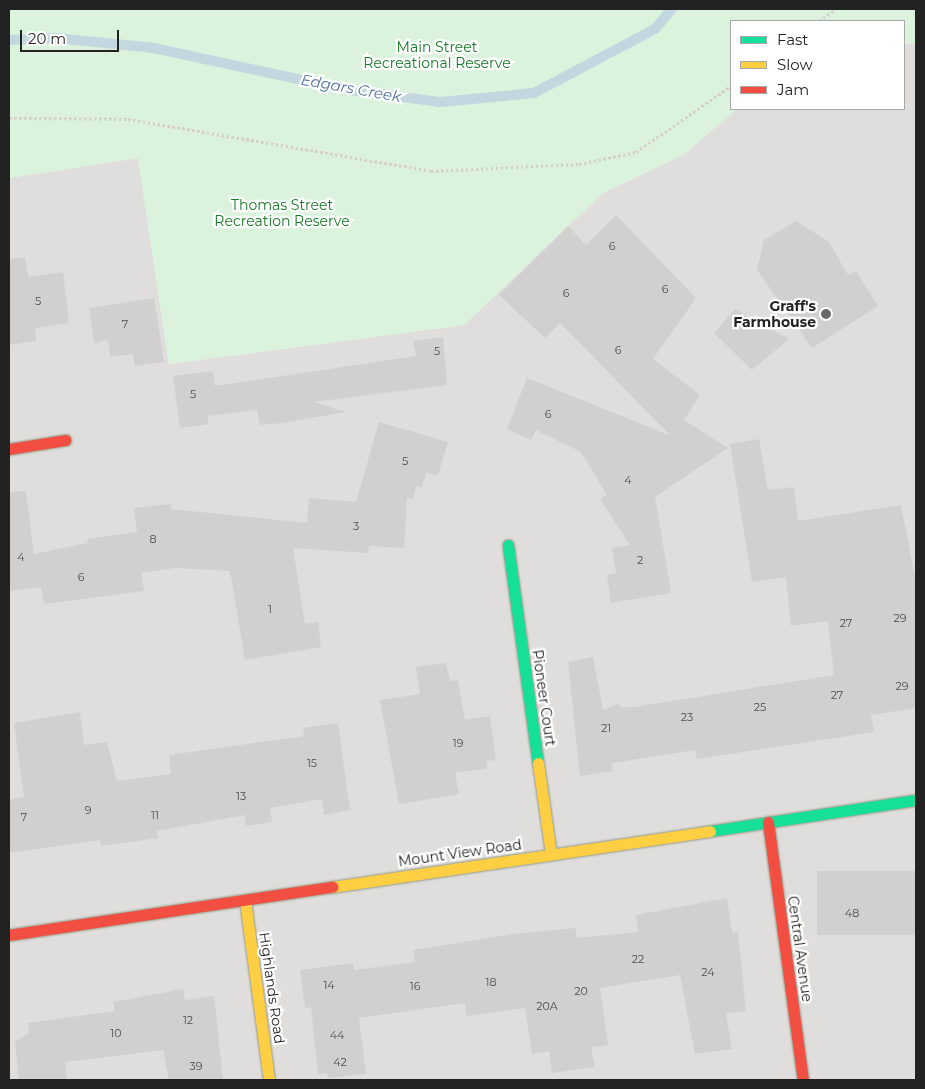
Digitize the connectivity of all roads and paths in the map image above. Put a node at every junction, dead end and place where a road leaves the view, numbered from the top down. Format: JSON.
{"nodes":[{"id":1,"x":836,"y":9,"type":"edge"},
{"id":2,"x":820,"y":20,"type":"edge"},
{"id":3,"x":730,"y":87,"type":"edge"},
{"id":4,"x":9,"y":118,"type":"edge"},
{"id":5,"x":65,"y":440,"type":"dead end"},
{"id":6,"x":9,"y":449,"type":"edge"},
{"id":7,"x":508,"y":545,"type":"dead end"},
{"id":8,"x":916,"y":800,"type":"edge"},
{"id":9,"x":768,"y":822,"type":"junction"},
{"id":10,"x":551,"y":854,"type":"junction"},
{"id":11,"x":245,"y":900,"type":"junction"},
{"id":12,"x":9,"y":935,"type":"edge"},
{"id":13,"x":269,"y":1080,"type":"edge"},
{"id":14,"x":803,"y":1080,"type":"edge"}],
"edges":[{"from":1,"to":2,"type":"path"},
{"from":3,"to":4,"type":"path"},
{"from":5,"to":6,"type":"street"},
{"from":7,"to":10,"type":"street","name":"Pioneer Court"},
{"from":8,"to":9,"type":"street","name":"Mount View Road"},
{"from":9,"to":10,"type":"street","name":"Mount View Road"},
{"from":9,"to":14,"type":"street","name":"Central Avenue"},
{"from":10,"to":11,"type":"street","name":"Mount View Road"},
{"from":11,"to":12,"type":"street","name":"Mount View Road"},
{"from":11,"to":13,"type":"street","name":"Highlands Road"}]}
